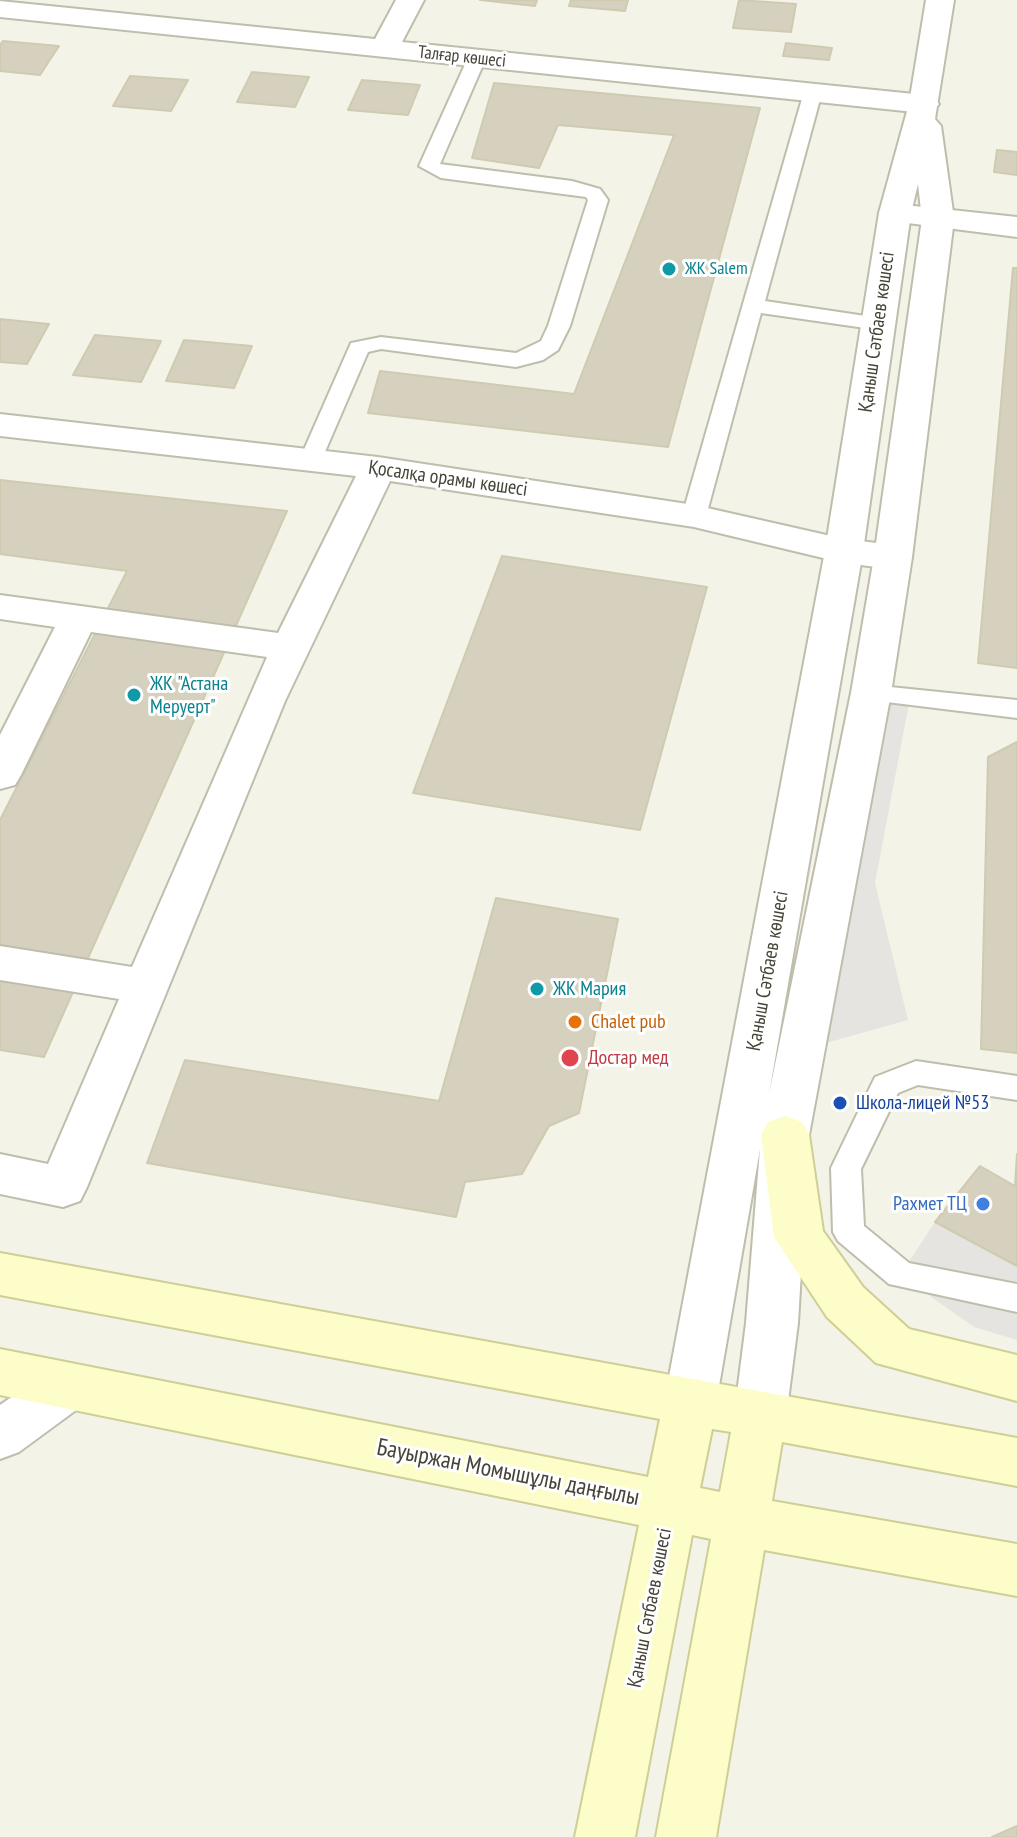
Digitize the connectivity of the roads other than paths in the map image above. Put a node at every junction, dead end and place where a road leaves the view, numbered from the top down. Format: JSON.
{"nodes":[{"id":1,"x":410,"y":0,"type":"edge"},
{"id":2,"x":940,"y":0,"type":"edge"},
{"id":3,"x":0,"y":9,"type":"edge"},
{"id":4,"x":384,"y":48,"type":"junction"},
{"id":5,"x":477,"y":58,"type":"junction"},
{"id":6,"x":813,"y":92,"type":"junction"},
{"id":7,"x":924,"y":104,"type":"junction"},
{"id":8,"x":895,"y":213,"type":"junction"},
{"id":9,"x":938,"y":219,"type":"junction"},
{"id":10,"x":1017,"y":227,"type":"edge"},
{"id":11,"x":755,"y":306,"type":"junction"},
{"id":12,"x":879,"y":324,"type":"junction"},
{"id":13,"x":0,"y":425,"type":"edge"},
{"id":14,"x":310,"y":461,"type":"junction"},
{"id":15,"x":378,"y":468,"type":"junction"},
{"id":16,"x":694,"y":516,"type":"junction"},
{"id":17,"x":844,"y":551,"type":"junction"},
{"id":18,"x":893,"y":557,"type":"junction"},
{"id":19,"x":0,"y":607,"type":"edge"},
{"id":20,"x":79,"y":618,"type":"junction"},
{"id":21,"x":293,"y":648,"type":"junction"},
{"id":22,"x":871,"y":693,"type":"junction"},
{"id":23,"x":1017,"y":709,"type":"edge"},
{"id":24,"x":0,"y":775,"type":"edge"},
{"id":25,"x":0,"y":963,"type":"edge"},
{"id":26,"x":146,"y":986,"type":"junction"},
{"id":27,"x":1017,"y":1088,"type":"edge"},
{"id":28,"x":785,"y":1135,"type":"junction"},
{"id":29,"x":0,"y":1174,"type":"edge"},
{"id":30,"x":0,"y":1274,"type":"edge"},
{"id":31,"x":1017,"y":1298,"type":"edge"},
{"id":32,"x":0,"y":1372,"type":"edge"},
{"id":33,"x":1017,"y":1378,"type":"edge"},
{"id":34,"x":69,"y":1386,"type":"junction"},
{"id":35,"x":690,"y":1403,"type":"junction"},
{"id":36,"x":760,"y":1417,"type":"junction"},
{"id":37,"x":0,"y":1435,"type":"edge"},
{"id":38,"x":1017,"y":1462,"type":"edge"},
{"id":39,"x":670,"y":1506,"type":"junction"},
{"id":40,"x":743,"y":1521,"type":"junction"},
{"id":41,"x":1017,"y":1570,"type":"edge"},
{"id":42,"x":605,"y":1837,"type":"edge"},
{"id":43,"x":686,"y":1837,"type":"edge"}],
"edges":[{"from":1,"to":4,"type":"street"},
{"from":2,"to":7,"type":"street","name":"Қаныш Сәтбаев көшесі"},
{"from":3,"to":4,"type":"street","name":"Талғар көшесі"},
{"from":4,"to":5,"type":"street","name":"Талғар көшесі"},
{"from":5,"to":6,"type":"street","name":"Талғар көшесі"},
{"from":5,"to":14,"type":"lane"},
{"from":6,"to":7,"type":"street","name":"Талғар көшесі"},
{"from":6,"to":11,"type":"lane"},
{"from":7,"to":8,"type":"street","name":"Қаныш Сәтбаев көшесі"},
{"from":7,"to":9,"type":"street","name":"Қаныш Сәтбаев көшесі"},
{"from":8,"to":9,"type":"street"},
{"from":8,"to":12,"type":"street","name":"Қаныш Сәтбаев көшесі"},
{"from":9,"to":10,"type":"street"},
{"from":9,"to":18,"type":"street","name":"Қаныш Сәтбаев көшесі"},
{"from":11,"to":12,"type":"lane"},
{"from":11,"to":16,"type":"lane"},
{"from":12,"to":17,"type":"street","name":"Қаныш Сәтбаев көшесі"},
{"from":13,"to":14,"type":"street","name":"Қосалқа орамы көшесі"},
{"from":14,"to":15,"type":"street","name":"Қосалқа орамы көшесі"},
{"from":15,"to":16,"type":"street","name":"Қосалқа орамы көшесі"},
{"from":15,"to":21,"type":"street"},
{"from":16,"to":17,"type":"street","name":"Қосалқа орамы көшесі"},
{"from":17,"to":18,"type":"street","name":"Қосалқа орамы көшесі"},
{"from":17,"to":35,"type":"street","name":"Қаныш Сәтбаев көшесі"},
{"from":18,"to":22,"type":"street","name":"Қаныш Сәтбаев көшесі"},
{"from":19,"to":20,"type":"street"},
{"from":20,"to":21,"type":"street"},
{"from":20,"to":24,"type":"street"},
{"from":21,"to":26,"type":"street"},
{"from":22,"to":23,"type":"lane"},
{"from":22,"to":28,"type":"street","name":"Қаныш Сәтбаев көшесі"},
{"from":25,"to":26,"type":"street"},
{"from":26,"to":29,"type":"street"},
{"from":27,"to":31,"type":"lane"},
{"from":28,"to":33,"type":"main road"},
{"from":28,"to":36,"type":"street","name":"Қаныш Сәтбаев көшесі"},
{"from":30,"to":35,"type":"main road"},
{"from":32,"to":34,"type":"main road","name":"Бауыржан Момышұлы даңғылы"},
{"from":34,"to":37,"type":"street"},
{"from":34,"to":39,"type":"main road","name":"Бауыржан Момышұлы даңғылы"},
{"from":35,"to":36,"type":"main road"},
{"from":35,"to":39,"type":"main road","name":"Қаныш Сәтбаев көшесі"},
{"from":36,"to":38,"type":"main road"},
{"from":36,"to":40,"type":"main road","name":"Қаныш Сәтбаев көшесі"},
{"from":39,"to":40,"type":"main road","name":"Бауыржан Момышұлы даңғылы"},
{"from":39,"to":42,"type":"main road","name":"Қаныш Сәтбаев көшесі"},
{"from":40,"to":41,"type":"main road","name":"Бауыржан Момышұлы даңғылы"},
{"from":40,"to":43,"type":"main road","name":"Қаныш Сәтбаев көшесі"}]}
